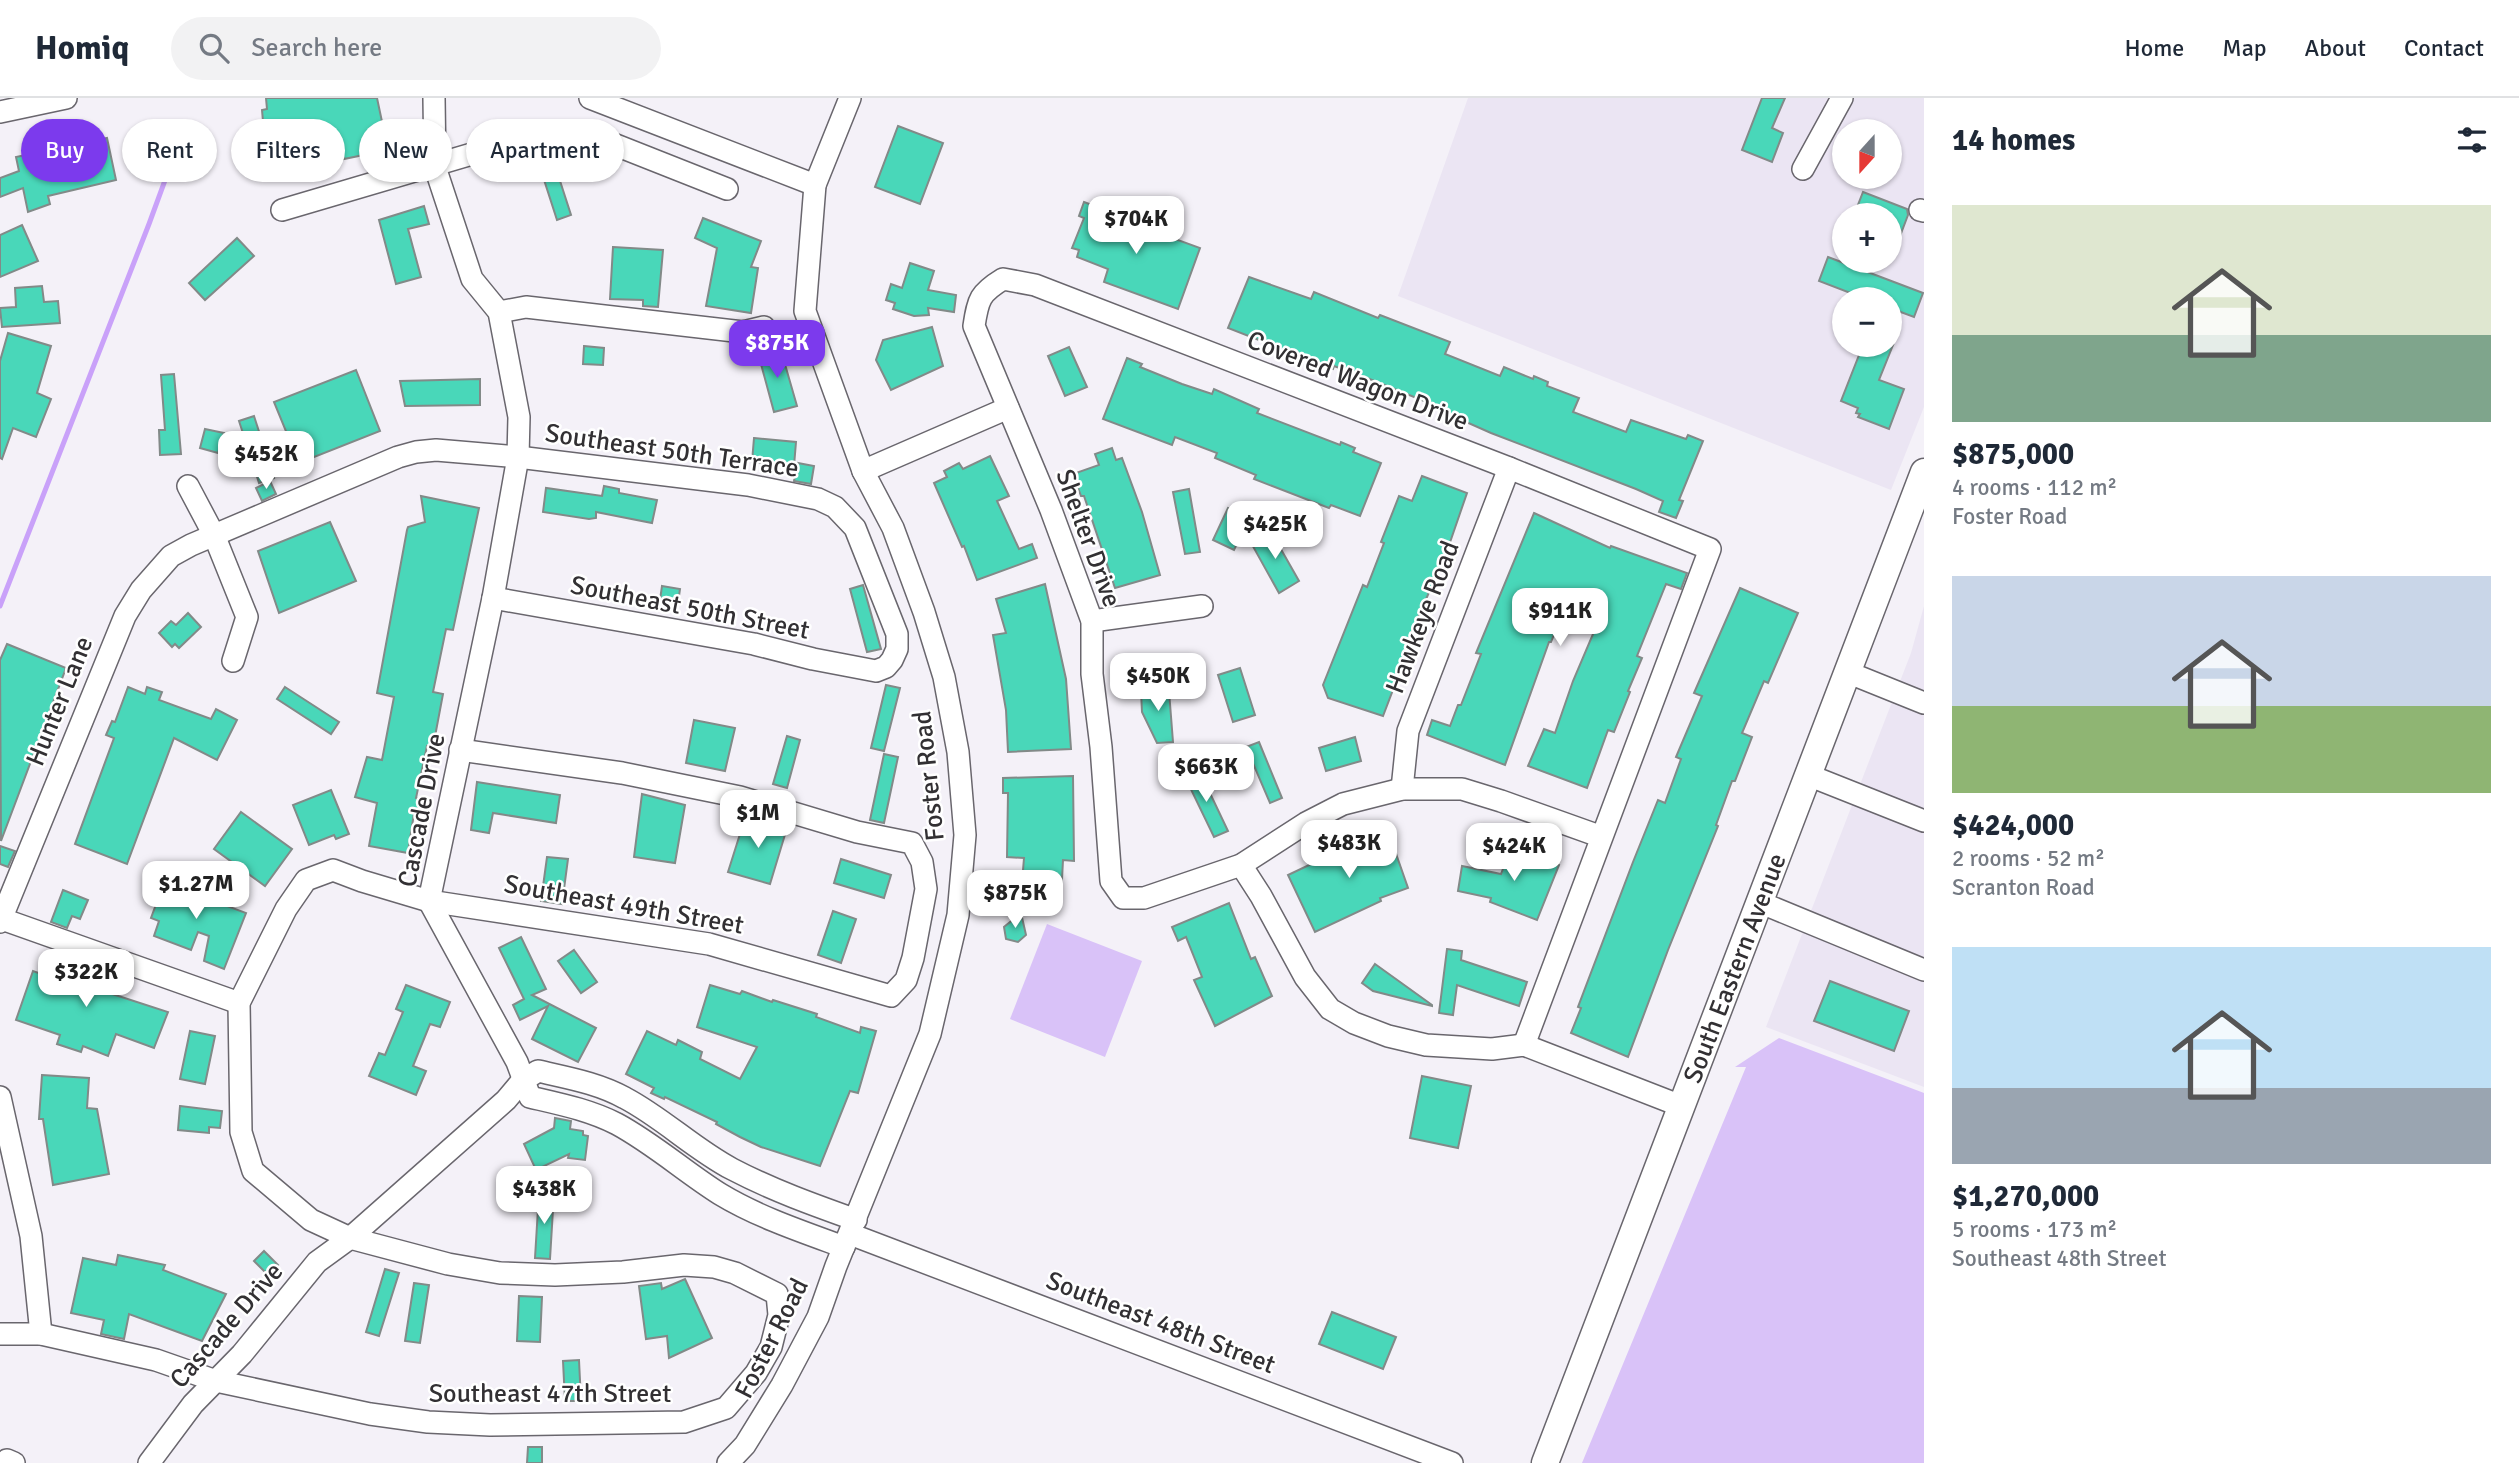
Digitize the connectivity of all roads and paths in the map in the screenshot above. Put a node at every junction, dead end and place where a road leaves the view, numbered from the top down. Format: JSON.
{"nodes":[{"id":1,"x":66,"y":98,"type":"edge"},
{"id":2,"x":434,"y":98,"type":"edge"},
{"id":3,"x":590,"y":98,"type":"edge"},
{"id":4,"x":850,"y":98,"type":"edge"},
{"id":5,"x":1842,"y":98,"type":"edge"},
{"id":6,"x":0,"y":112,"type":"edge"},
{"id":7,"x":434,"y":119,"type":"edge"},
{"id":8,"x":452,"y":162,"type":"edge"},
{"id":9,"x":1803,"y":169,"type":"dead end"},
{"id":10,"x":382,"y":182,"type":"edge"},
{"id":11,"x":440,"y":182,"type":"edge"},
{"id":12,"x":816,"y":185,"type":"junction"},
{"id":13,"x":727,"y":189,"type":"dead end"},
{"id":14,"x":282,"y":210,"type":"dead end"},
{"id":15,"x":985,"y":290,"type":"joint"},
{"id":16,"x":499,"y":312,"type":"junction"},
{"id":17,"x":764,"y":327,"type":"dead end"},
{"id":18,"x":1008,"y":408,"type":"junction"},
{"id":19,"x":518,"y":457,"type":"junction"},
{"id":20,"x":1508,"y":468,"type":"junction"},
{"id":21,"x":863,"y":471,"type":"junction"},
{"id":22,"x":1924,"y":472,"type":"edge"},
{"id":23,"x":188,"y":486,"type":"dead end"},
{"id":24,"x":214,"y":535,"type":"junction"},
{"id":25,"x":493,"y":598,"type":"junction"},
{"id":26,"x":1202,"y":606,"type":"dead end"},
{"id":27,"x":1091,"y":621,"type":"junction"},
{"id":28,"x":233,"y":661,"type":"dead end"},
{"id":29,"x":876,"y":671,"type":"joint"},
{"id":30,"x":1847,"y":672,"type":"junction"},
{"id":31,"x":1924,"y":703,"type":"edge"},
{"id":32,"x":460,"y":750,"type":"junction"},
{"id":33,"x":1808,"y":775,"type":"junction"},
{"id":34,"x":1402,"y":789,"type":"junction"},
{"id":35,"x":1924,"y":821,"type":"edge"},
{"id":36,"x":1602,"y":837,"type":"junction"},
{"id":37,"x":1241,"y":865,"type":"junction"},
{"id":38,"x":429,"y":901,"type":"junction"},
{"id":39,"x":1759,"y":902,"type":"junction"},
{"id":40,"x":1,"y":921,"type":"edge"},
{"id":41,"x":1924,"y":970,"type":"edge"},
{"id":42,"x":239,"y":1003,"type":"junction"},
{"id":43,"x":1524,"y":1045,"type":"junction"},
{"id":44,"x":522,"y":1081,"type":"junction"},
{"id":45,"x":0,"y":1097,"type":"edge"},
{"id":46,"x":1681,"y":1105,"type":"junction"},
{"id":47,"x":850,"y":1234,"type":"junction"},
{"id":48,"x":350,"y":1238,"type":"junction"},
{"id":49,"x":0,"y":1334,"type":"edge"},
{"id":50,"x":41,"y":1334,"type":"junction"},
{"id":51,"x":216,"y":1381,"type":"junction"},
{"id":52,"x":149,"y":1463,"type":"edge"},
{"id":53,"x":728,"y":1463,"type":"edge"},
{"id":54,"x":1451,"y":1463,"type":"edge"},
{"id":55,"x":1545,"y":1463,"type":"edge"}],
"edges":[{"from":1,"to":6,"type":"street"},
{"from":2,"to":7,"type":"street","name":"Cascade Drive"},
{"from":3,"to":12,"type":"street"},
{"from":4,"to":12,"type":"street","name":"Foster Road"},
{"from":5,"to":9,"type":"street"},
{"from":8,"to":13,"type":"street"},
{"from":10,"to":14,"type":"street"},
{"from":11,"to":16,"type":"street","name":"Cascade Drive"},
{"from":12,"to":21,"type":"street","name":"Foster Road"},
{"from":15,"to":18,"type":"street","name":"Shelter Drive"},
{"from":15,"to":20,"type":"street","name":"Covered Wagon Drive"},
{"from":16,"to":17,"type":"street"},
{"from":16,"to":19,"type":"street","name":"Cascade Drive"},
{"from":18,"to":21,"type":"street"},
{"from":18,"to":27,"type":"street","name":"Shelter Drive"},
{"from":19,"to":24,"type":"street","name":"Southeast 50th Terrace"},
{"from":19,"to":25,"type":"street","name":"Cascade Drive"},
{"from":19,"to":29,"type":"street","name":"Southeast 50th Terrace"},
{"from":20,"to":34,"type":"street","name":"Hawkeye Road"},
{"from":20,"to":36,"type":"street","name":"Covered Wagon Drive"},
{"from":21,"to":47,"type":"street","name":"Foster Road"},
{"from":22,"to":30,"type":"main road","name":"South Eastern Avenue"},
{"from":23,"to":24,"type":"street"},
{"from":24,"to":28,"type":"street"},
{"from":24,"to":40,"type":"street","name":"Hunter Lane"},
{"from":25,"to":29,"type":"street","name":"Southeast 50th Street"},
{"from":25,"to":32,"type":"street","name":"Cascade Drive"},
{"from":26,"to":27,"type":"street"},
{"from":27,"to":37,"type":"street","name":"Shelter Drive"},
{"from":30,"to":31,"type":"street"},
{"from":30,"to":33,"type":"main road","name":"South Eastern Avenue"},
{"from":32,"to":38,"type":"street","name":"Cascade Drive"},
{"from":32,"to":38,"type":"street","name":"Southeast 49th Street"},
{"from":33,"to":35,"type":"street"},
{"from":33,"to":39,"type":"main road","name":"South Eastern Avenue"},
{"from":34,"to":36,"type":"street"},
{"from":34,"to":37,"type":"street"},
{"from":36,"to":43,"type":"street"},
{"from":37,"to":43,"type":"street"},
{"from":38,"to":42,"type":"street"},
{"from":38,"to":44,"type":"street","name":"Cascade Drive"},
{"from":39,"to":41,"type":"street"},
{"from":39,"to":46,"type":"main road","name":"South Eastern Avenue"},
{"from":40,"to":42,"type":"street"},
{"from":42,"to":48,"type":"street"},
{"from":43,"to":46,"type":"street"},
{"from":44,"to":47,"type":"street","name":"Southeast 48th Street"},
{"from":44,"to":47,"type":"street","name":"Southeast 48th Street"},
{"from":44,"to":48,"type":"street","name":"Cascade Drive"},
{"from":45,"to":50,"type":"street"},
{"from":46,"to":55,"type":"main road","name":"South Eastern Avenue"},
{"from":47,"to":53,"type":"street","name":"Foster Road"},
{"from":47,"to":54,"type":"street","name":"Southeast 48th Street"},
{"from":48,"to":51,"type":"street","name":"Cascade Drive"},
{"from":48,"to":51,"type":"street","name":"Southeast 47th Street"},
{"from":49,"to":50,"type":"street","name":"Southeast 47th Street"},
{"from":50,"to":51,"type":"street","name":"Southeast 47th Street"},
{"from":51,"to":52,"type":"street","name":"Cascade Drive"}]}
